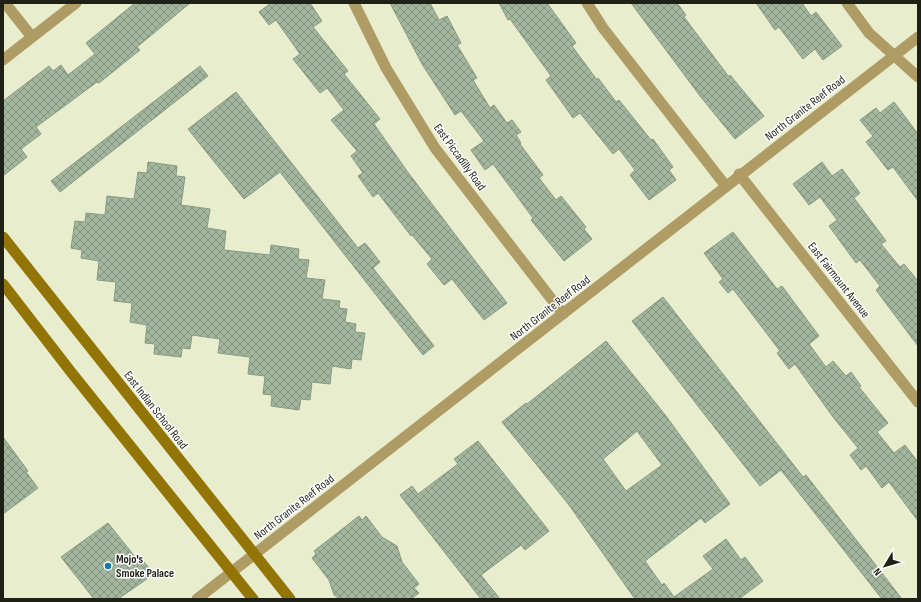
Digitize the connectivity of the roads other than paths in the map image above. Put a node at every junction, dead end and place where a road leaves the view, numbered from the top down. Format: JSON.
{"nodes":[{"id":1,"x":5,"y":3,"type":"edge"},
{"id":2,"x":76,"y":3,"type":"edge"},
{"id":3,"x":354,"y":3,"type":"edge"},
{"id":4,"x":587,"y":3,"type":"edge"},
{"id":5,"x":847,"y":3,"type":"edge"},
{"id":6,"x":32,"y":37,"type":"junction"},
{"id":7,"x":918,"y":37,"type":"edge"},
{"id":8,"x":894,"y":55,"type":"junction"},
{"id":9,"x":3,"y":60,"type":"edge"},
{"id":10,"x":918,"y":76,"type":"edge"},
{"id":11,"x":740,"y":174,"type":"junction"},
{"id":12,"x":725,"y":185,"type":"junction"},
{"id":13,"x":3,"y":237,"type":"edge"},
{"id":14,"x":3,"y":284,"type":"edge"},
{"id":15,"x":563,"y":314,"type":"junction"},
{"id":16,"x":918,"y":402,"type":"edge"},
{"id":17,"x":254,"y":554,"type":"junction"},
{"id":18,"x":231,"y":572,"type":"junction"},
{"id":19,"x":197,"y":599,"type":"edge"},
{"id":20,"x":253,"y":599,"type":"edge"},
{"id":21,"x":290,"y":599,"type":"edge"}],
"edges":[{"from":1,"to":6,"type":"street"},
{"from":2,"to":6,"type":"street"},
{"from":3,"to":15,"type":"street","name":"East Piccadilly Road"},
{"from":4,"to":12,"type":"street"},
{"from":5,"to":8,"type":"street"},
{"from":6,"to":9,"type":"street"},
{"from":7,"to":8,"type":"street","name":"North Granite Reef Road"},
{"from":8,"to":10,"type":"street"},
{"from":8,"to":11,"type":"street","name":"North Granite Reef Road"},
{"from":11,"to":12,"type":"street","name":"North Granite Reef Road"},
{"from":11,"to":16,"type":"street","name":"East Fairmount Avenue"},
{"from":12,"to":15,"type":"street","name":"North Granite Reef Road"},
{"from":13,"to":17,"type":"main road","name":"East Indian School Road"},
{"from":14,"to":18,"type":"main road"},
{"from":15,"to":17,"type":"street","name":"North Granite Reef Road"},
{"from":17,"to":18,"type":"street","name":"North Granite Reef Road"},
{"from":17,"to":21,"type":"main road","name":"East Indian School Road"},
{"from":18,"to":19,"type":"street","name":"North Granite Reef Road"},
{"from":18,"to":20,"type":"main road"}]}
